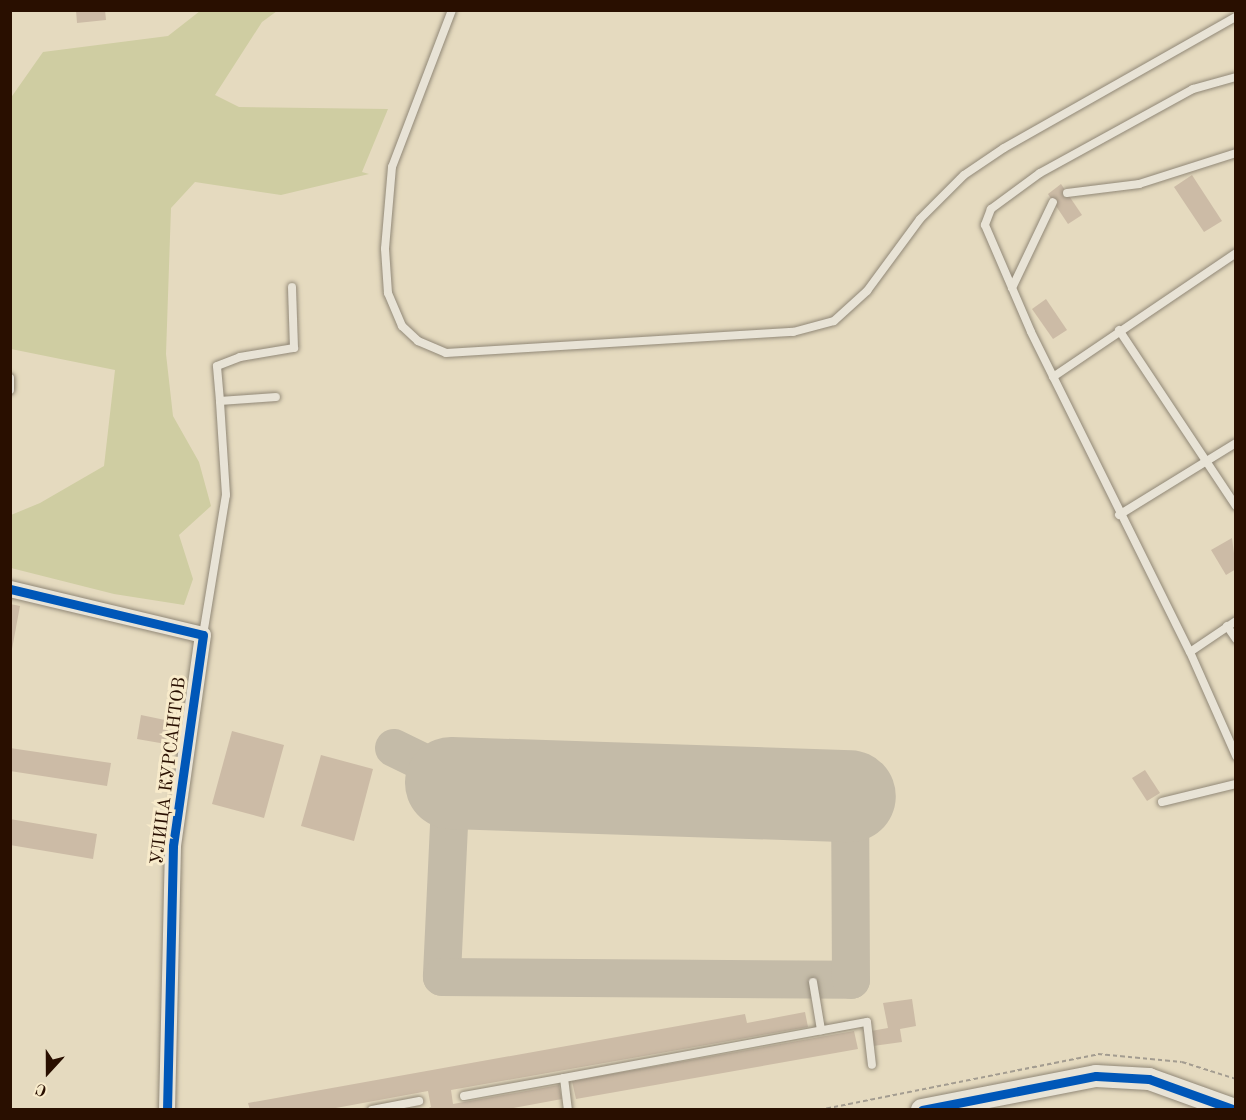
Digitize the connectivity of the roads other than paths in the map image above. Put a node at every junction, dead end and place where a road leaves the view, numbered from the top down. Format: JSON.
{"nodes":[{"id":1,"x":452,"y":10,"type":"edge"},
{"id":2,"x":1236,"y":18,"type":"edge"},
{"id":3,"x":1236,"y":77,"type":"edge"},
{"id":4,"x":1236,"y":153,"type":"edge"},
{"id":5,"x":1067,"y":193,"type":"dead end"},
{"id":6,"x":1053,"y":202,"type":"dead end"},
{"id":7,"x":1236,"y":253,"type":"edge"},
{"id":8,"x":292,"y":287,"type":"dead end"},
{"id":9,"x":1012,"y":288,"type":"junction"},
{"id":10,"x":1119,"y":330,"type":"junction"},
{"id":11,"x":10,"y":378,"type":"edge"},
{"id":12,"x":1053,"y":378,"type":"junction"},
{"id":13,"x":10,"y":390,"type":"edge"},
{"id":14,"x":276,"y":397,"type":"dead end"},
{"id":15,"x":220,"y":401,"type":"junction"},
{"id":16,"x":1236,"y":443,"type":"edge"},
{"id":17,"x":1207,"y":462,"type":"junction"},
{"id":18,"x":1236,"y":506,"type":"edge"},
{"id":19,"x":1119,"y":515,"type":"junction"},
{"id":20,"x":10,"y":589,"type":"edge"},
{"id":21,"x":1236,"y":621,"type":"edge"},
{"id":22,"x":1227,"y":626,"type":"junction"},
{"id":23,"x":203,"y":635,"type":"junction"},
{"id":24,"x":1236,"y":639,"type":"edge"},
{"id":25,"x":1190,"y":652,"type":"junction"},
{"id":26,"x":1236,"y":756,"type":"edge"},
{"id":27,"x":1236,"y":784,"type":"edge"},
{"id":28,"x":1162,"y":802,"type":"dead end"},
{"id":29,"x":813,"y":982,"type":"dead end"},
{"id":30,"x":821,"y":1030,"type":"junction"},
{"id":31,"x":872,"y":1065,"type":"dead end"},
{"id":32,"x":564,"y":1078,"type":"junction"},
{"id":33,"x":464,"y":1096,"type":"dead end"},
{"id":34,"x":418,"y":1101,"type":"dead end"},
{"id":35,"x":383,"y":1108,"type":"edge"},
{"id":36,"x":167,"y":1110,"type":"edge"},
{"id":37,"x":372,"y":1110,"type":"edge"},
{"id":38,"x":568,"y":1110,"type":"edge"},
{"id":39,"x":922,"y":1110,"type":"edge"},
{"id":40,"x":1235,"y":1110,"type":"edge"}],
"edges":[{"from":1,"to":2,"type":"lane"},
{"from":3,"to":9,"type":"lane"},
{"from":4,"to":5,"type":"lane"},
{"from":6,"to":9,"type":"lane"},
{"from":7,"to":10,"type":"lane"},
{"from":8,"to":15,"type":"lane"},
{"from":9,"to":12,"type":"lane"},
{"from":10,"to":12,"type":"lane"},
{"from":10,"to":17,"type":"lane"},
{"from":11,"to":13,"type":"lane"},
{"from":12,"to":19,"type":"lane"},
{"from":14,"to":15,"type":"lane"},
{"from":15,"to":23,"type":"lane"},
{"from":16,"to":17,"type":"lane"},
{"from":17,"to":18,"type":"lane"},
{"from":17,"to":19,"type":"lane"},
{"from":19,"to":25,"type":"lane"},
{"from":20,"to":23,"type":"street"},
{"from":21,"to":22,"type":"lane"},
{"from":22,"to":24,"type":"lane"},
{"from":22,"to":25,"type":"lane"},
{"from":23,"to":36,"type":"street","name":"УЛИЦА КУРСАНТОВ"},
{"from":25,"to":26,"type":"lane"},
{"from":27,"to":28,"type":"lane"},
{"from":29,"to":30,"type":"lane"},
{"from":30,"to":31,"type":"lane"},
{"from":30,"to":32,"type":"lane"},
{"from":32,"to":33,"type":"lane"},
{"from":32,"to":38,"type":"lane"},
{"from":34,"to":35,"type":"lane"},
{"from":35,"to":37,"type":"lane"},
{"from":39,"to":40,"type":"street"}]}
